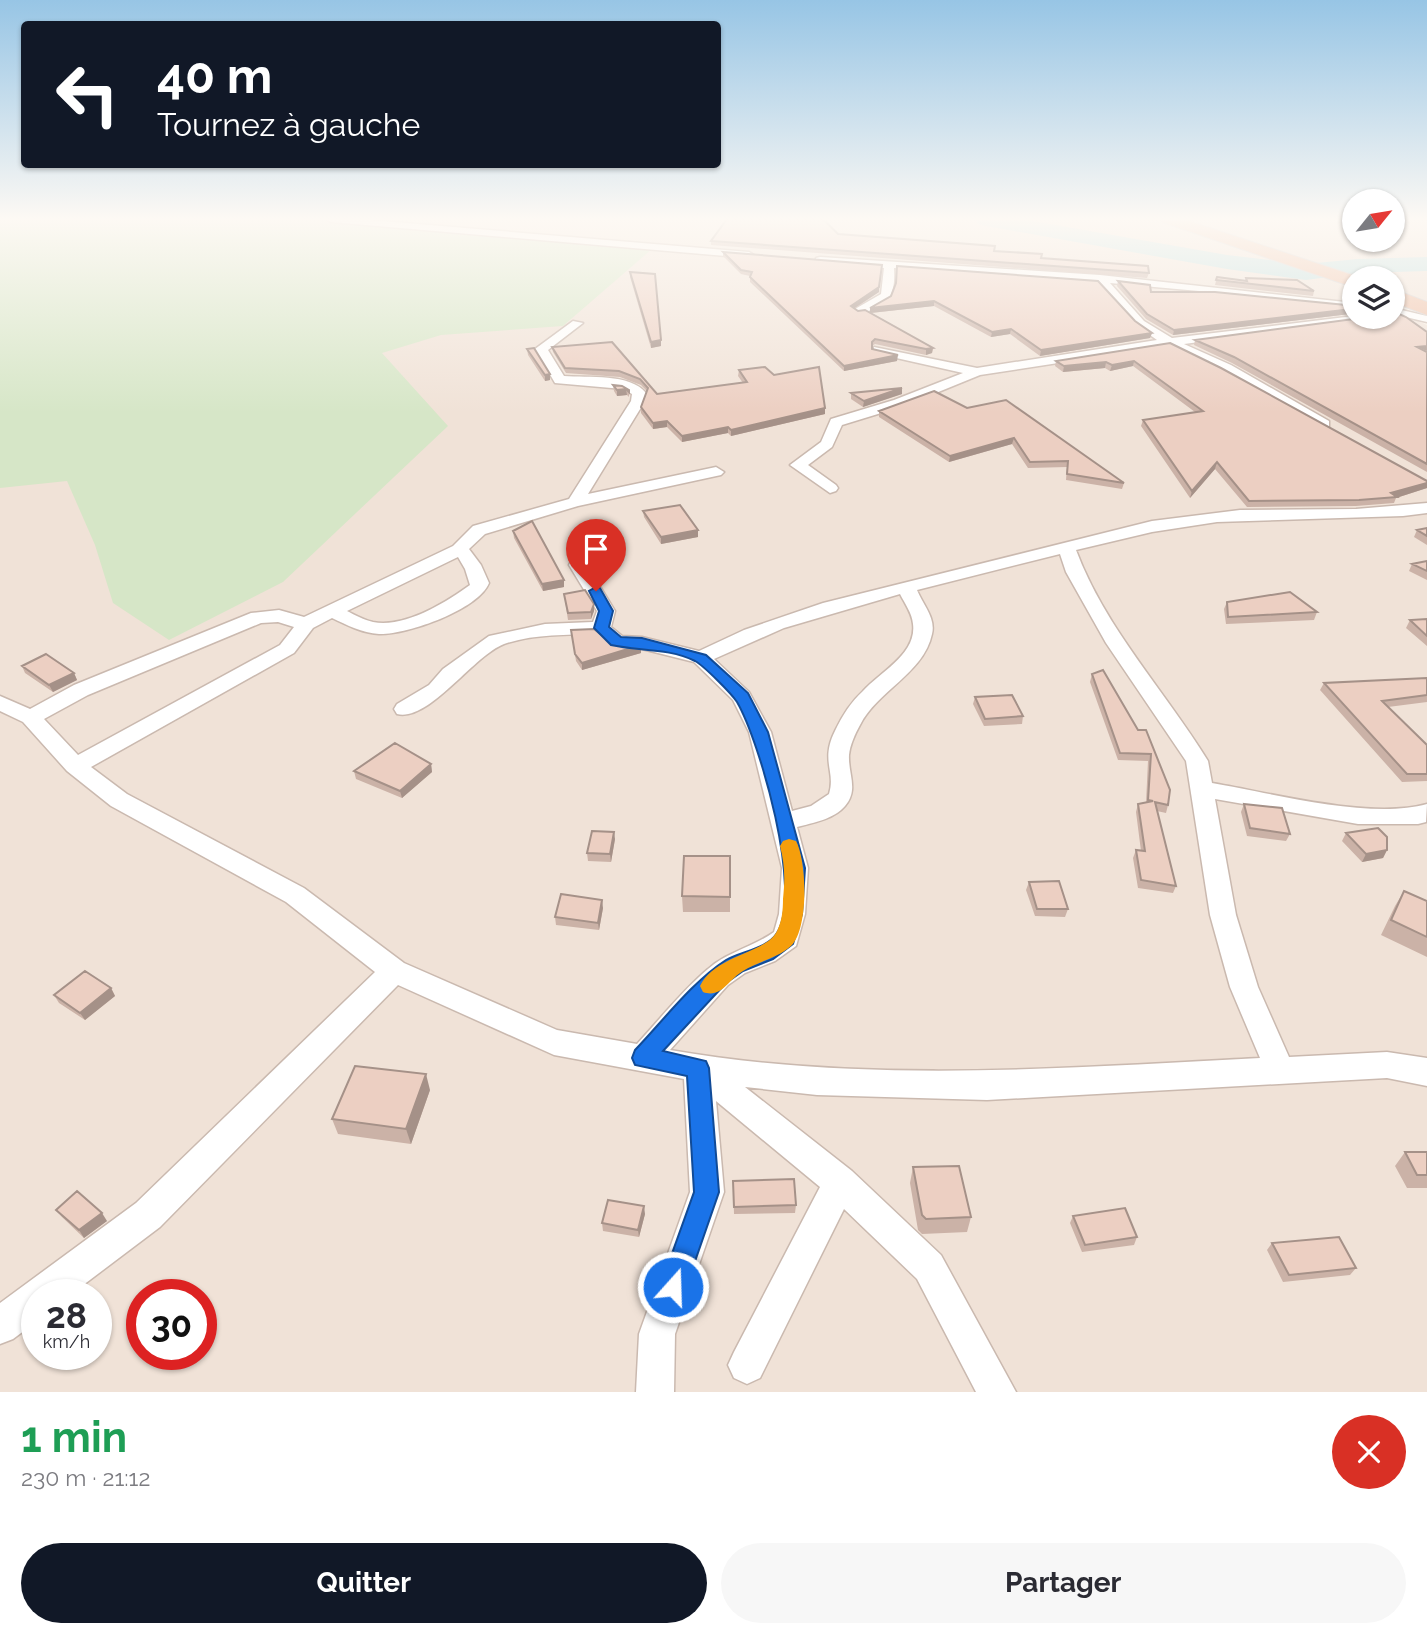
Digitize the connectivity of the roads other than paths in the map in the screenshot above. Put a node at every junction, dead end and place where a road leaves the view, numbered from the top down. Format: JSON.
{"nodes":[{"id":1,"x":890,"y":284,"type":"edge"},
{"id":2,"x":1105,"y":284,"type":"edge"},
{"id":3,"x":1166,"y":284,"type":"edge"},
{"id":4,"x":1405,"y":300,"type":"edge"},
{"id":5,"x":1342,"y":304,"type":"edge"},
{"id":6,"x":1427,"y":309,"type":"edge"},
{"id":7,"x":859,"y":311,"type":"edge"},
{"id":8,"x":1405,"y":314,"type":"edge"},
{"id":9,"x":1427,"y":319,"type":"edge"},
{"id":10,"x":1342,"y":321,"type":"edge"},
{"id":11,"x":577,"y":323,"type":"dead end"},
{"id":12,"x":1170,"y":342,"type":"junction"},
{"id":13,"x":878,"y":350,"type":"edge"},
{"id":14,"x":977,"y":372,"type":"junction"},
{"id":15,"x":1254,"y":384,"type":"junction"},
{"id":16,"x":1281,"y":385,"type":"edge"},
{"id":17,"x":1338,"y":432,"type":"edge"},
{"id":18,"x":716,"y":472,"type":"dead end"},
{"id":19,"x":830,"y":488,"type":"dead end"},
{"id":20,"x":575,"y":502,"type":"junction"},
{"id":21,"x":1427,"y":508,"type":"edge"},
{"id":22,"x":590,"y":541,"type":"dead end"},
{"id":23,"x":1066,"y":547,"type":"junction"},
{"id":24,"x":459,"y":550,"type":"junction"},
{"id":25,"x":908,"y":587,"type":"junction"},
{"id":26,"x":332,"y":611,"type":"junction"},
{"id":27,"x":305,"y":624,"type":"junction"},
{"id":28,"x":601,"y":628,"type":"junction"},
{"id":29,"x":701,"y":658,"type":"junction"},
{"id":30,"x":0,"y":703,"type":"edge"},
{"id":31,"x":405,"y":709,"type":"dead end"},
{"id":32,"x":31,"y":717,"type":"junction"},
{"id":33,"x":75,"y":766,"type":"junction"},
{"id":34,"x":1201,"y":789,"type":"junction"},
{"id":35,"x":1427,"y":812,"type":"edge"},
{"id":36,"x":783,"y":822,"type":"junction"},
{"id":37,"x":394,"y":971,"type":"junction"},
{"id":38,"x":643,"y":1058,"type":"junction"},
{"id":39,"x":698,"y":1068,"type":"junction"},
{"id":40,"x":1280,"y":1070,"type":"junction"},
{"id":41,"x":1427,"y":1072,"type":"edge"},
{"id":42,"x":840,"y":1182,"type":"junction"},
{"id":43,"x":62,"y":1279,"type":"edge"},
{"id":44,"x":21,"y":1310,"type":"edge"},
{"id":45,"x":0,"y":1326,"type":"edge"},
{"id":46,"x":747,"y":1365,"type":"dead end"},
{"id":47,"x":655,"y":1392,"type":"edge"},
{"id":48,"x":997,"y":1392,"type":"edge"}],
"edges":[{"from":1,"to":7,"type":"street"},
{"from":2,"to":12,"type":"street"},
{"from":3,"to":5,"type":"street"},
{"from":4,"to":6,"type":"highway"},
{"from":8,"to":9,"type":"street"},
{"from":10,"to":12,"type":"street"},
{"from":11,"to":20,"type":"street"},
{"from":12,"to":14,"type":"street"},
{"from":12,"to":15,"type":"street"},
{"from":13,"to":14,"type":"street"},
{"from":14,"to":19,"type":"street"},
{"from":15,"to":16,"type":"street"},
{"from":15,"to":17,"type":"street"},
{"from":18,"to":20,"type":"street"},
{"from":20,"to":24,"type":"street"},
{"from":21,"to":23,"type":"street"},
{"from":22,"to":28,"type":"street"},
{"from":23,"to":25,"type":"street"},
{"from":23,"to":34,"type":"street"},
{"from":24,"to":26,"type":"street"},
{"from":24,"to":26,"type":"street"},
{"from":25,"to":29,"type":"street"},
{"from":25,"to":36,"type":"street"},
{"from":26,"to":27,"type":"street"},
{"from":27,"to":32,"type":"street"},
{"from":27,"to":33,"type":"street"},
{"from":28,"to":29,"type":"street"},
{"from":28,"to":31,"type":"street"},
{"from":29,"to":36,"type":"street"},
{"from":30,"to":32,"type":"street"},
{"from":32,"to":33,"type":"street"},
{"from":33,"to":37,"type":"street"},
{"from":34,"to":35,"type":"street"},
{"from":34,"to":40,"type":"street"},
{"from":36,"to":38,"type":"street"},
{"from":37,"to":38,"type":"street"},
{"from":37,"to":43,"type":"street"},
{"from":38,"to":39,"type":"street"},
{"from":39,"to":40,"type":"street"},
{"from":39,"to":42,"type":"street"},
{"from":39,"to":47,"type":"street"},
{"from":40,"to":41,"type":"street"},
{"from":42,"to":46,"type":"street"},
{"from":42,"to":48,"type":"street"},
{"from":44,"to":45,"type":"street"}]}
